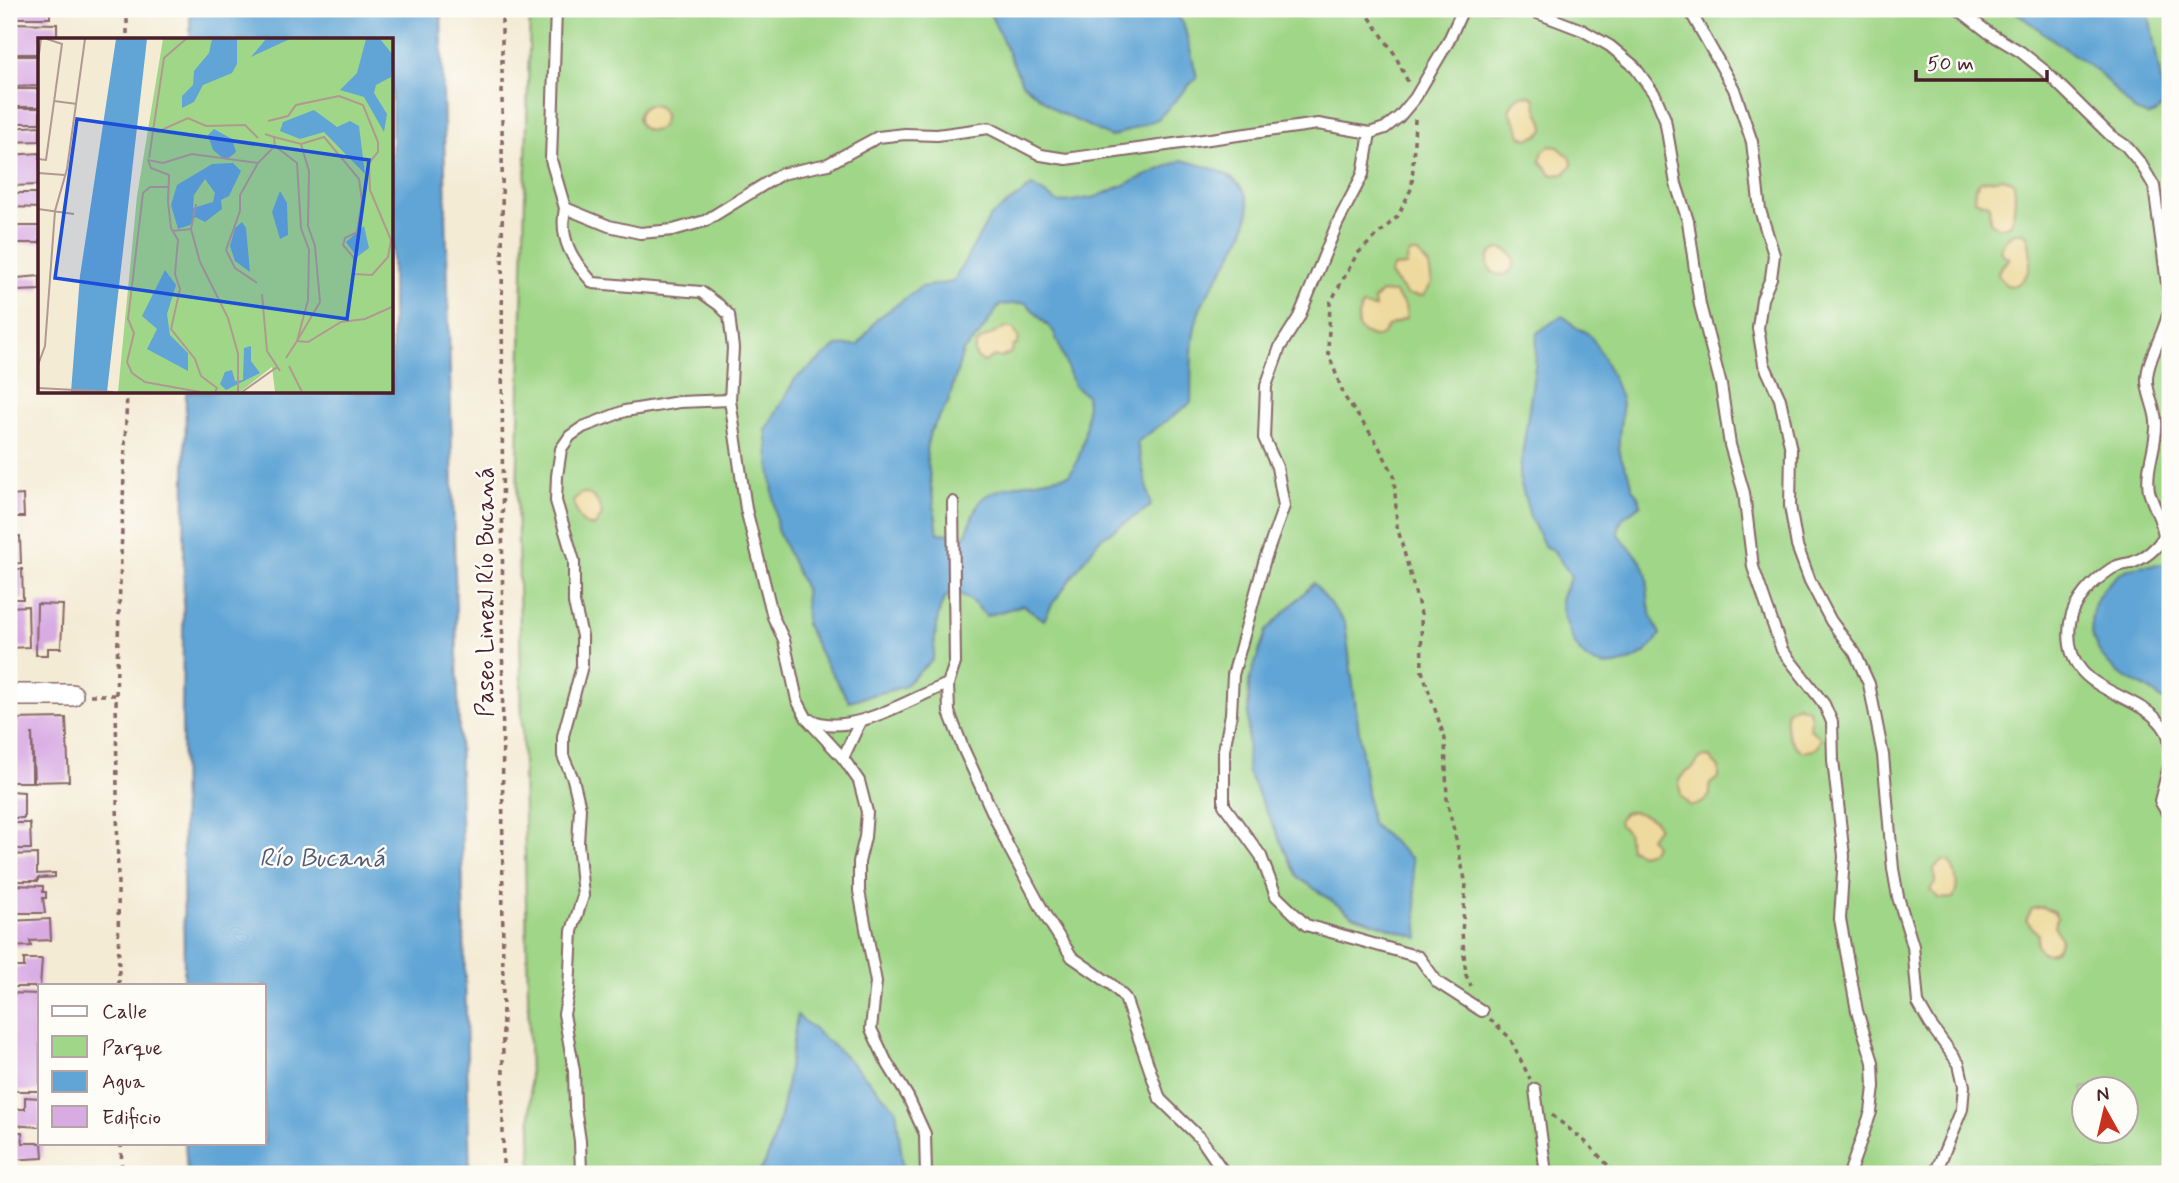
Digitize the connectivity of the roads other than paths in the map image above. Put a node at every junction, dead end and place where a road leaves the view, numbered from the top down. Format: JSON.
{"nodes":[{"id":1,"x":556,"y":9,"type":"edge"},
{"id":2,"x":595,"y":9,"type":"edge"},
{"id":3,"x":601,"y":9,"type":"edge"},
{"id":4,"x":1463,"y":9,"type":"edge"},
{"id":5,"x":1527,"y":9,"type":"edge"},
{"id":6,"x":1689,"y":9,"type":"edge"},
{"id":7,"x":1958,"y":9,"type":"edge"},
{"id":8,"x":1370,"y":133,"type":"junction"},
{"id":9,"x":565,"y":208,"type":"junction"},
{"id":10,"x":730,"y":400,"type":"junction"},
{"id":11,"x":953,"y":502,"type":"dead end"},
{"id":12,"x":948,"y":684,"type":"junction"},
{"id":13,"x":9,"y":695,"type":"edge"},
{"id":14,"x":72,"y":695,"type":"road end"},
{"id":15,"x":807,"y":719,"type":"junction"},
{"id":16,"x":860,"y":722,"type":"junction"},
{"id":17,"x":2170,"y":746,"type":"edge"},
{"id":18,"x":843,"y":758,"type":"junction"},
{"id":19,"x":2170,"y":762,"type":"edge"},
{"id":20,"x":2170,"y":818,"type":"edge"},
{"id":21,"x":1482,"y":1012,"type":"road end"},
{"id":22,"x":1535,"y":1089,"type":"road end"},
{"id":23,"x":581,"y":1174,"type":"edge"},
{"id":24,"x":926,"y":1174,"type":"edge"},
{"id":25,"x":1226,"y":1174,"type":"edge"},
{"id":26,"x":1546,"y":1174,"type":"edge"},
{"id":27,"x":1849,"y":1174,"type":"edge"},
{"id":28,"x":1935,"y":1174,"type":"edge"}],
"edges":[{"from":1,"to":9,"type":"lane"},
{"from":2,"to":3,"type":"lane"},
{"from":4,"to":8,"type":"lane"},
{"from":5,"to":27,"type":"lane"},
{"from":6,"to":28,"type":"lane"},
{"from":7,"to":17,"type":"lane"},
{"from":8,"to":9,"type":"lane"},
{"from":8,"to":21,"type":"lane"},
{"from":9,"to":10,"type":"lane"},
{"from":10,"to":15,"type":"lane"},
{"from":10,"to":23,"type":"lane"},
{"from":11,"to":12,"type":"lane"},
{"from":12,"to":16,"type":"lane"},
{"from":12,"to":25,"type":"lane"},
{"from":13,"to":14,"type":"street"},
{"from":15,"to":16,"type":"lane"},
{"from":15,"to":18,"type":"lane"},
{"from":16,"to":18,"type":"lane"},
{"from":18,"to":24,"type":"lane"},
{"from":19,"to":20,"type":"lane"},
{"from":22,"to":26,"type":"lane"}]}
